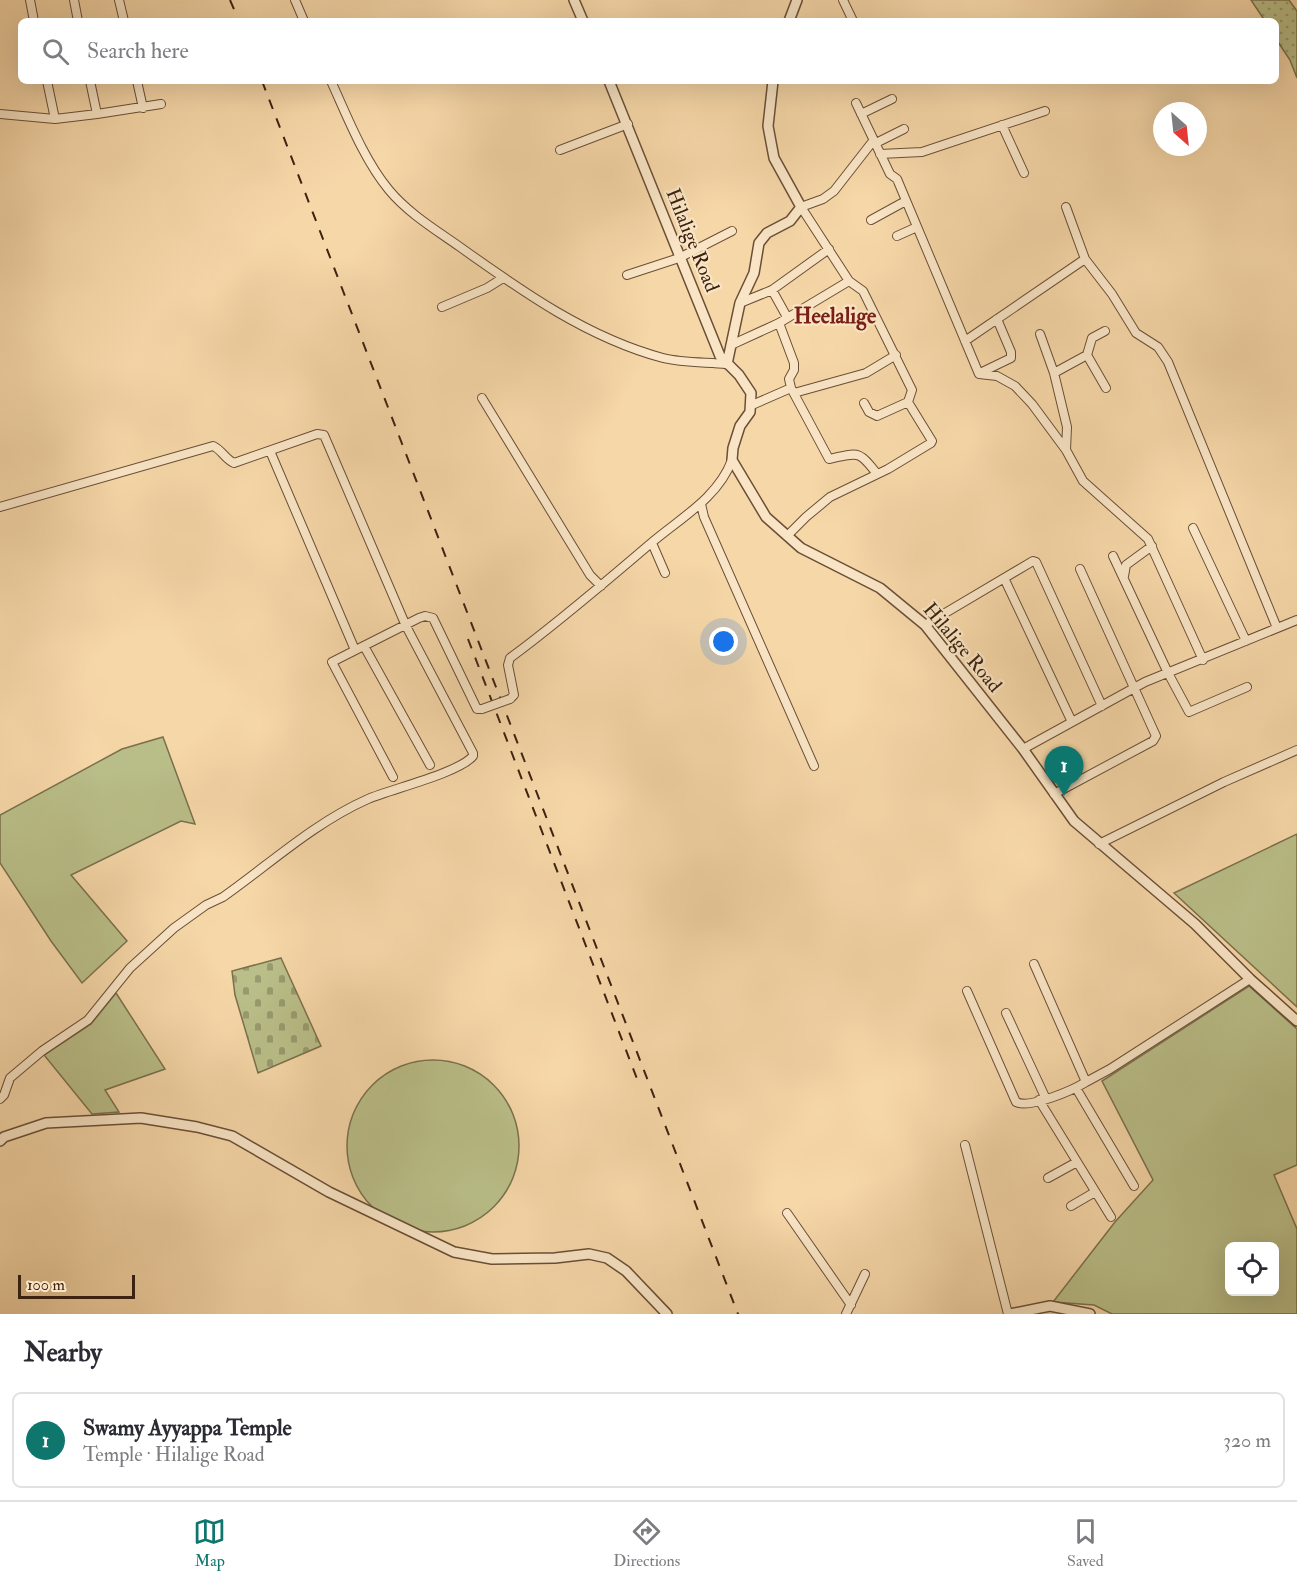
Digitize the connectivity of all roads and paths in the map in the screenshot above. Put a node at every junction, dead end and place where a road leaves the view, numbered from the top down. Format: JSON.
{"nodes":[{"id":1,"x":30,"y":0,"type":"edge"},
{"id":2,"x":74,"y":0,"type":"edge"},
{"id":3,"x":119,"y":0,"type":"edge"},
{"id":4,"x":295,"y":0,"type":"edge"},
{"id":5,"x":574,"y":0,"type":"edge"},
{"id":6,"x":797,"y":0,"type":"edge"},
{"id":7,"x":843,"y":0,"type":"edge"},
{"id":8,"x":33,"y":18,"type":"edge"},
{"id":9,"x":77,"y":18,"type":"edge"},
{"id":10,"x":123,"y":18,"type":"edge"},
{"id":11,"x":303,"y":18,"type":"edge"},
{"id":12,"x":582,"y":18,"type":"edge"},
{"id":13,"x":790,"y":18,"type":"edge"},
{"id":14,"x":852,"y":18,"type":"edge"},
{"id":15,"x":48,"y":84,"type":"edge"},
{"id":16,"x":91,"y":84,"type":"edge"},
{"id":17,"x":138,"y":84,"type":"edge"},
{"id":18,"x":332,"y":84,"type":"edge"},
{"id":19,"x":610,"y":84,"type":"edge"},
{"id":20,"x":773,"y":84,"type":"edge"},
{"id":21,"x":892,"y":99,"type":"dead end"},
{"id":22,"x":856,"y":103,"type":"dead end"},
{"id":23,"x":162,"y":104,"type":"dead end"},
{"id":24,"x":143,"y":108,"type":"junction"},
{"id":25,"x":1045,"y":111,"type":"dead end"},
{"id":26,"x":0,"y":114,"type":"edge"},
{"id":27,"x":97,"y":114,"type":"junction"},
{"id":28,"x":861,"y":114,"type":"junction"},
{"id":29,"x":56,"y":118,"type":"junction"},
{"id":30,"x":628,"y":124,"type":"junction"},
{"id":31,"x":1002,"y":125,"type":"junction"},
{"id":32,"x":904,"y":129,"type":"dead end"},
{"id":33,"x":874,"y":142,"type":"junction"},
{"id":34,"x":560,"y":150,"type":"dead end"},
{"id":35,"x":880,"y":154,"type":"junction"},
{"id":36,"x":1024,"y":173,"type":"dead end"},
{"id":37,"x":907,"y":203,"type":"junction"},
{"id":38,"x":801,"y":207,"type":"junction"},
{"id":39,"x":1066,"y":207,"type":"dead end"},
{"id":40,"x":872,"y":220,"type":"dead end"},
{"id":41,"x":917,"y":226,"type":"junction"},
{"id":42,"x":732,"y":231,"type":"dead end"},
{"id":43,"x":897,"y":236,"type":"dead end"},
{"id":44,"x":829,"y":249,"type":"junction"},
{"id":45,"x":679,"y":258,"type":"junction"},
{"id":46,"x":1085,"y":259,"type":"junction"},
{"id":47,"x":627,"y":275,"type":"dead end"},
{"id":48,"x":503,"y":278,"type":"junction"},
{"id":49,"x":849,"y":281,"type":"junction"},
{"id":50,"x":772,"y":290,"type":"junction"},
{"id":51,"x":740,"y":303,"type":"junction"},
{"id":52,"x":442,"y":307,"type":"dead end"},
{"id":53,"x":787,"y":317,"type":"junction"},
{"id":54,"x":997,"y":319,"type":"junction"},
{"id":55,"x":779,"y":323,"type":"junction"},
{"id":56,"x":1105,"y":331,"type":"dead end"},
{"id":57,"x":1040,"y":334,"type":"dead end"},
{"id":58,"x":965,"y":341,"type":"junction"},
{"id":59,"x":731,"y":345,"type":"junction"},
{"id":60,"x":896,"y":355,"type":"junction"},
{"id":61,"x":1087,"y":356,"type":"junction"},
{"id":62,"x":727,"y":364,"type":"junction"},
{"id":63,"x":1054,"y":373,"type":"junction"},
{"id":64,"x":979,"y":374,"type":"junction"},
{"id":65,"x":1106,"y":388,"type":"dead end"},
{"id":66,"x":792,"y":390,"type":"junction"},
{"id":67,"x":482,"y":398,"type":"dead end"},
{"id":68,"x":908,"y":402,"type":"junction"},
{"id":69,"x":864,"y":403,"type":"dead end"},
{"id":70,"x":752,"y":405,"type":"junction"},
{"id":71,"x":1065,"y":450,"type":"junction"},
{"id":72,"x":270,"y":452,"type":"junction"},
{"id":73,"x":732,"y":460,"type":"junction"},
{"id":74,"x":877,"y":474,"type":"junction"},
{"id":75,"x":701,"y":504,"type":"junction"},
{"id":76,"x":0,"y":507,"type":"edge"},
{"id":77,"x":1193,"y":528,"type":"dead end"},
{"id":78,"x":787,"y":536,"type":"junction"},
{"id":79,"x":652,"y":543,"type":"junction"},
{"id":80,"x":1152,"y":546,"type":"junction"},
{"id":81,"x":1113,"y":556,"type":"dead end"},
{"id":82,"x":1080,"y":569,"type":"dead end"},
{"id":83,"x":665,"y":573,"type":"dead end"},
{"id":84,"x":1004,"y":578,"type":"junction"},
{"id":85,"x":1124,"y":578,"type":"junction"},
{"id":86,"x":601,"y":586,"type":"junction"},
{"id":87,"x":1297,"y":620,"type":"edge"},
{"id":88,"x":926,"y":625,"type":"junction"},
{"id":89,"x":406,"y":626,"type":"junction"},
{"id":90,"x":1277,"y":628,"type":"junction"},
{"id":91,"x":1246,"y":641,"type":"junction"},
{"id":92,"x":364,"y":646,"type":"junction"},
{"id":93,"x":355,"y":650,"type":"junction"},
{"id":94,"x":1203,"y":660,"type":"junction"},
{"id":95,"x":1168,"y":673,"type":"junction"},
{"id":96,"x":1135,"y":687,"type":"junction"},
{"id":97,"x":1247,"y":687,"type":"dead end"},
{"id":98,"x":1102,"y":706,"type":"junction"},
{"id":99,"x":1072,"y":722,"type":"junction"},
{"id":100,"x":1023,"y":749,"type":"junction"},
{"id":101,"x":1297,"y":750,"type":"edge"},
{"id":102,"x":430,"y":765,"type":"dead end"},
{"id":103,"x":814,"y":766,"type":"dead end"},
{"id":104,"x":393,"y":777,"type":"dead end"},
{"id":105,"x":1054,"y":794,"type":"junction"},
{"id":106,"x":1099,"y":844,"type":"junction"},
{"id":107,"x":1034,"y":964,"type":"dead end"},
{"id":108,"x":1250,"y":979,"type":"junction"},
{"id":109,"x":967,"y":991,"type":"dead end"},
{"id":110,"x":1006,"y":1013,"type":"dead end"},
{"id":111,"x":1297,"y":1021,"type":"edge"},
{"id":112,"x":1086,"y":1082,"type":"junction"},
{"id":113,"x":1076,"y":1088,"type":"junction"},
{"id":114,"x":0,"y":1098,"type":"edge"},
{"id":115,"x":1043,"y":1099,"type":"junction"},
{"id":116,"x":0,"y":1141,"type":"edge"},
{"id":117,"x":965,"y":1145,"type":"dead end"},
{"id":118,"x":1077,"y":1162,"type":"junction"},
{"id":119,"x":1048,"y":1178,"type":"dead end"},
{"id":120,"x":1134,"y":1186,"type":"dead end"},
{"id":121,"x":1095,"y":1192,"type":"junction"},
{"id":122,"x":1071,"y":1206,"type":"dead end"},
{"id":123,"x":787,"y":1213,"type":"dead end"},
{"id":124,"x":1111,"y":1217,"type":"dead end"},
{"id":125,"x":865,"y":1274,"type":"dead end"},
{"id":126,"x":851,"y":1305,"type":"junction"},
{"id":127,"x":667,"y":1314,"type":"edge"},
{"id":128,"x":846,"y":1314,"type":"edge"},
{"id":129,"x":1009,"y":1314,"type":"edge"},
{"id":130,"x":1090,"y":1314,"type":"edge"}],
"edges":[{"from":1,"to":8,"type":"street"},
{"from":2,"to":9,"type":"street"},
{"from":3,"to":10,"type":"street"},
{"from":4,"to":11,"type":"street"},
{"from":5,"to":12,"type":"street"},
{"from":6,"to":13,"type":"street"},
{"from":7,"to":14,"type":"street"},
{"from":15,"to":29,"type":"street"},
{"from":16,"to":27,"type":"street"},
{"from":17,"to":24,"type":"street"},
{"from":18,"to":48,"type":"street"},
{"from":19,"to":30,"type":"street","name":"Hilalige Road"},
{"from":20,"to":38,"type":"street"},
{"from":21,"to":28,"type":"street"},
{"from":22,"to":28,"type":"street"},
{"from":23,"to":24,"type":"street"},
{"from":24,"to":27,"type":"street"},
{"from":25,"to":31,"type":"street"},
{"from":26,"to":29,"type":"street"},
{"from":27,"to":29,"type":"street"},
{"from":28,"to":33,"type":"street"},
{"from":30,"to":34,"type":"street"},
{"from":30,"to":45,"type":"street","name":"Hilalige Road"},
{"from":31,"to":35,"type":"street"},
{"from":31,"to":36,"type":"street"},
{"from":32,"to":33,"type":"street"},
{"from":33,"to":35,"type":"street"},
{"from":33,"to":38,"type":"street"},
{"from":35,"to":37,"type":"street"},
{"from":37,"to":40,"type":"street"},
{"from":37,"to":41,"type":"street"},
{"from":38,"to":44,"type":"street"},
{"from":38,"to":51,"type":"street"},
{"from":39,"to":46,"type":"street"},
{"from":41,"to":43,"type":"street"},
{"from":41,"to":58,"type":"street"},
{"from":42,"to":45,"type":"street"},
{"from":44,"to":49,"type":"street"},
{"from":44,"to":50,"type":"street"},
{"from":45,"to":47,"type":"street"},
{"from":45,"to":62,"type":"street","name":"Hilalige Road"},
{"from":46,"to":54,"type":"street"},
{"from":46,"to":90,"type":"street"},
{"from":48,"to":52,"type":"street"},
{"from":48,"to":62,"type":"street"},
{"from":49,"to":53,"type":"street"},
{"from":49,"to":60,"type":"street"},
{"from":50,"to":51,"type":"street"},
{"from":50,"to":53,"type":"street"},
{"from":51,"to":59,"type":"street"},
{"from":53,"to":55,"type":"street"},
{"from":54,"to":58,"type":"street"},
{"from":54,"to":64,"type":"street"},
{"from":55,"to":59,"type":"street"},
{"from":55,"to":66,"type":"street"},
{"from":56,"to":61,"type":"street"},
{"from":57,"to":63,"type":"street"},
{"from":58,"to":64,"type":"street"},
{"from":59,"to":62,"type":"street"},
{"from":60,"to":66,"type":"street"},
{"from":60,"to":68,"type":"street"},
{"from":61,"to":63,"type":"street"},
{"from":61,"to":65,"type":"street"},
{"from":62,"to":70,"type":"street","name":"Hilalige Road"},
{"from":63,"to":71,"type":"street"},
{"from":64,"to":71,"type":"street"},
{"from":66,"to":70,"type":"street"},
{"from":66,"to":74,"type":"street"},
{"from":67,"to":86,"type":"street"},
{"from":68,"to":69,"type":"street"},
{"from":68,"to":74,"type":"street"},
{"from":70,"to":73,"type":"street"},
{"from":71,"to":80,"type":"street"},
{"from":72,"to":76,"type":"street"},
{"from":72,"to":89,"type":"street"},
{"from":72,"to":93,"type":"street"},
{"from":73,"to":75,"type":"street"},
{"from":73,"to":78,"type":"street","name":"Hilalige Road"},
{"from":74,"to":78,"type":"street"},
{"from":75,"to":79,"type":"street"},
{"from":75,"to":103,"type":"street"},
{"from":77,"to":91,"type":"street"},
{"from":78,"to":88,"type":"street","name":"Hilalige Road"},
{"from":79,"to":83,"type":"street"},
{"from":79,"to":86,"type":"street"},
{"from":80,"to":85,"type":"street"},
{"from":80,"to":94,"type":"street"},
{"from":81,"to":85,"type":"street"},
{"from":82,"to":96,"type":"street"},
{"from":84,"to":88,"type":"street"},
{"from":84,"to":98,"type":"street"},
{"from":84,"to":99,"type":"street"},
{"from":85,"to":95,"type":"street"},
{"from":86,"to":89,"type":"street","bridge":true},
{"from":87,"to":90,"type":"street"},
{"from":88,"to":100,"type":"street","name":"Hilalige Road"},
{"from":89,"to":92,"type":"street"},
{"from":89,"to":114,"type":"street"},
{"from":90,"to":91,"type":"street"},
{"from":91,"to":94,"type":"street"},
{"from":92,"to":93,"type":"street"},
{"from":92,"to":102,"type":"street"},
{"from":93,"to":104,"type":"street"},
{"from":94,"to":95,"type":"street"},
{"from":95,"to":96,"type":"street"},
{"from":95,"to":97,"type":"street"},
{"from":96,"to":98,"type":"street"},
{"from":96,"to":105,"type":"street"},
{"from":98,"to":99,"type":"street"},
{"from":99,"to":100,"type":"street"},
{"from":100,"to":105,"type":"street","name":"Hilalige Road"},
{"from":101,"to":106,"type":"street"},
{"from":105,"to":106,"type":"street","name":"Hilalige Road"},
{"from":106,"to":108,"type":"street","name":"Hilalige Road"},
{"from":107,"to":112,"type":"street"},
{"from":108,"to":111,"type":"street","name":"Hilalige Road"},
{"from":108,"to":112,"type":"street"},
{"from":109,"to":115,"type":"street"},
{"from":110,"to":115,"type":"street"},
{"from":112,"to":113,"type":"street"},
{"from":113,"to":115,"type":"street"},
{"from":113,"to":120,"type":"street"},
{"from":115,"to":118,"type":"street"},
{"from":116,"to":127,"type":"street"},
{"from":117,"to":129,"type":"street"},
{"from":118,"to":119,"type":"street"},
{"from":118,"to":121,"type":"street"},
{"from":121,"to":122,"type":"street"},
{"from":121,"to":124,"type":"street"},
{"from":123,"to":126,"type":"street"},
{"from":125,"to":126,"type":"street"},
{"from":126,"to":128,"type":"street"},
{"from":129,"to":130,"type":"street"}]}
